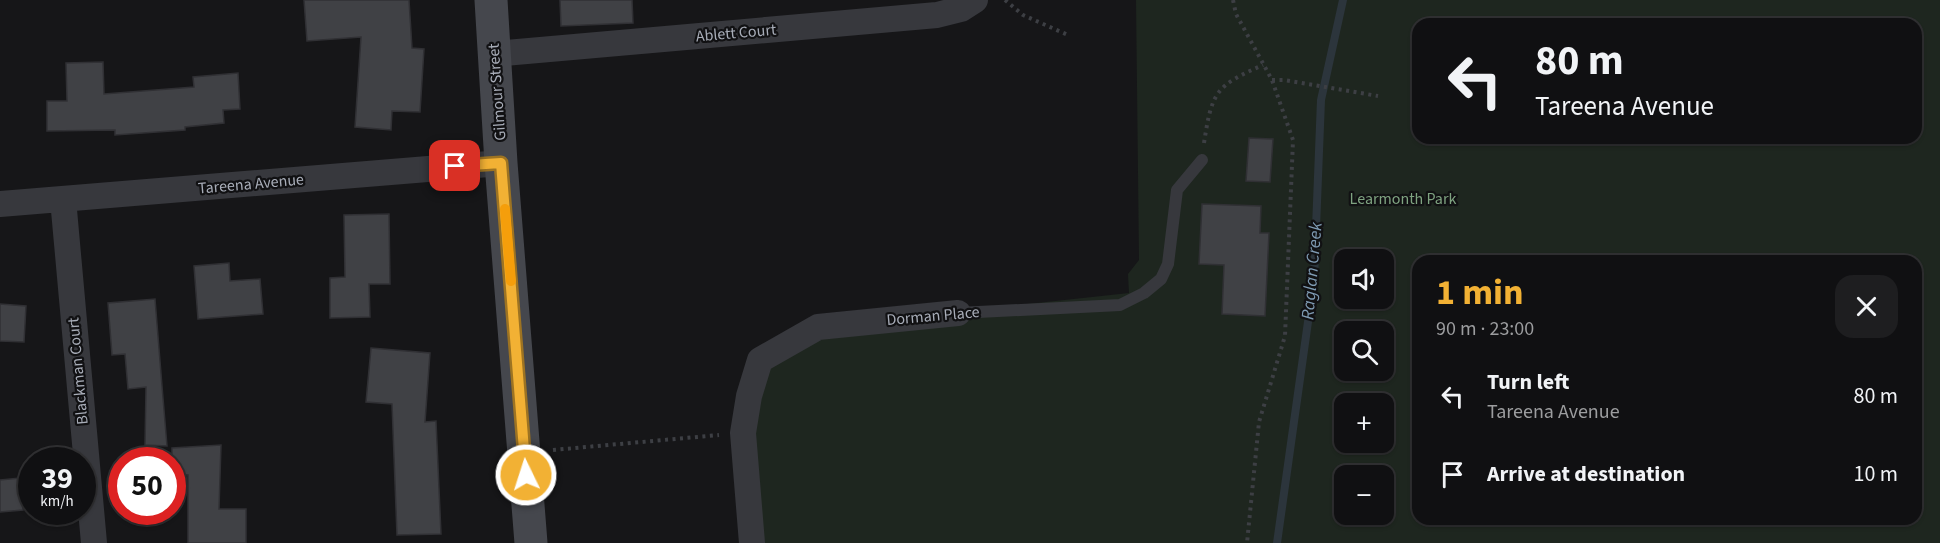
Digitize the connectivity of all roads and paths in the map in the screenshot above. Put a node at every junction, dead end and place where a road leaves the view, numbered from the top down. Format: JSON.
{"nodes":[{"id":1,"x":491,"y":0,"type":"edge"},
{"id":2,"x":975,"y":0,"type":"edge"},
{"id":3,"x":1005,"y":0,"type":"edge"},
{"id":4,"x":1233,"y":0,"type":"edge"},
{"id":5,"x":1068,"y":35,"type":"dead end"},
{"id":6,"x":494,"y":54,"type":"junction"},
{"id":7,"x":1263,"y":65,"type":"junction"},
{"id":8,"x":1272,"y":81,"type":"junction"},
{"id":9,"x":1378,"y":96,"type":"dead end"},
{"id":10,"x":1202,"y":160,"type":"joint"},
{"id":11,"x":501,"y":163,"type":"junction"},
{"id":12,"x":63,"y":199,"type":"junction"},
{"id":13,"x":0,"y":204,"type":"edge"},
{"id":14,"x":958,"y":313,"type":"joint"},
{"id":15,"x":743,"y":433,"type":"junction"},
{"id":16,"x":524,"y":452,"type":"junction"},
{"id":17,"x":94,"y":543,"type":"edge"},
{"id":18,"x":531,"y":543,"type":"edge"},
{"id":19,"x":752,"y":543,"type":"edge"},
{"id":20,"x":1247,"y":543,"type":"edge"}],
"edges":[{"from":1,"to":6,"type":"main road","name":"Gilmour Street"},
{"from":2,"to":6,"type":"street","name":"Ablett Court"},
{"from":3,"to":5,"type":"path"},
{"from":4,"to":7,"type":"path"},
{"from":6,"to":11,"type":"main road","name":"Gilmour Street"},
{"from":7,"to":8,"type":"path"},
{"from":7,"to":10,"type":"path"},
{"from":8,"to":9,"type":"path"},
{"from":8,"to":20,"type":"path"},
{"from":10,"to":14,"type":"lane","name":"Dorman Place"},
{"from":11,"to":12,"type":"street","name":"Tareena Avenue"},
{"from":11,"to":16,"type":"main road","name":"Gilmour Street"},
{"from":12,"to":13,"type":"street","name":"Tareena Avenue"},
{"from":12,"to":17,"type":"street","name":"Blackman Court"},
{"from":14,"to":15,"type":"street","name":"Dorman Place"},
{"from":15,"to":16,"type":"path"},
{"from":15,"to":19,"type":"street","name":"Dorman Place"},
{"from":16,"to":18,"type":"main road","name":"Gilmour Street"}]}
